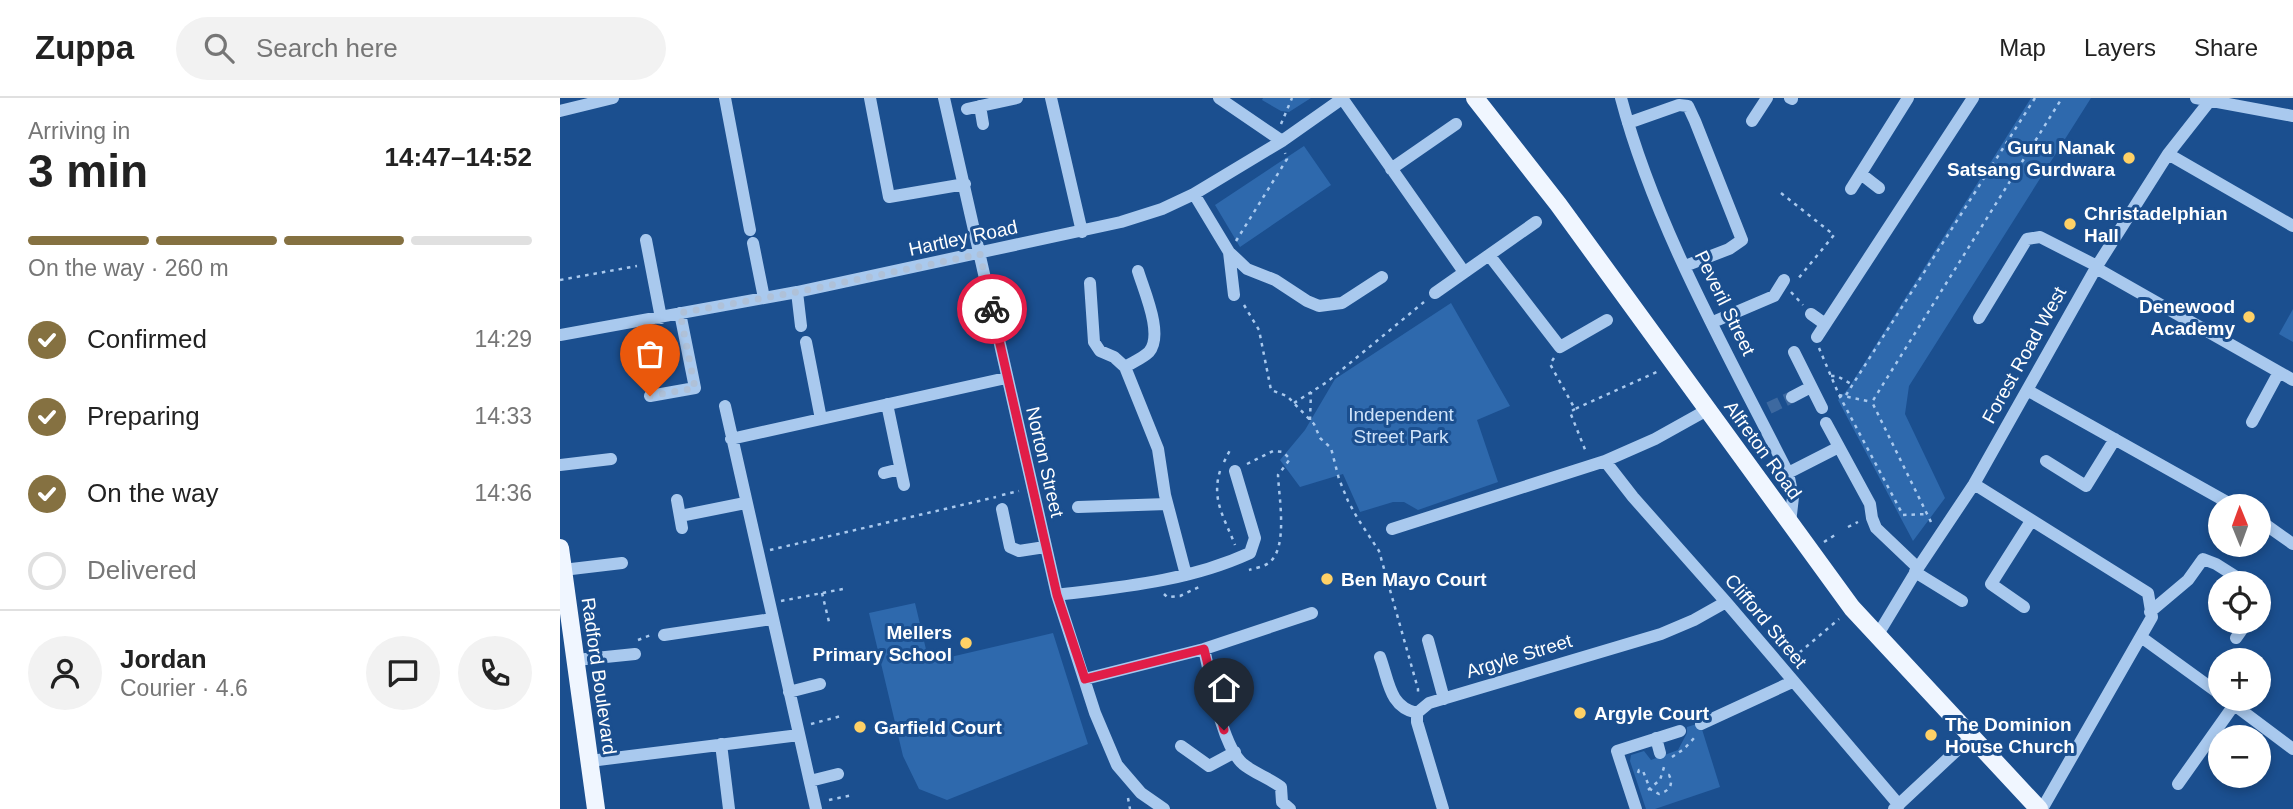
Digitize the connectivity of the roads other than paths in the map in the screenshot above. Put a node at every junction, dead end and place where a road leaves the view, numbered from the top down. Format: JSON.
{"nodes":[{"id":1,"x":612,"y":98,"type":"edge"},
{"id":2,"x":724,"y":98,"type":"edge"},
{"id":3,"x":870,"y":98,"type":"edge"},
{"id":4,"x":944,"y":98,"type":"edge"},
{"id":5,"x":1017,"y":98,"type":"edge"},
{"id":6,"x":1051,"y":98,"type":"edge"},
{"id":7,"x":1342,"y":98,"type":"edge"},
{"id":8,"x":1475,"y":98,"type":"edge"},
{"id":9,"x":1621,"y":98,"type":"edge"},
{"id":10,"x":1767,"y":98,"type":"edge"},
{"id":11,"x":1908,"y":98,"type":"edge"},
{"id":12,"x":1973,"y":98,"type":"edge"},
{"id":13,"x":2205,"y":99,"type":"edge"},
{"id":14,"x":1228,"y":100,"type":"edge"},
{"id":15,"x":560,"y":111,"type":"edge"},
{"id":16,"x":2293,"y":117,"type":"edge"},
{"id":17,"x":1752,"y":121,"type":"dead end"},
{"id":18,"x":1628,"y":123,"type":"junction"},
{"id":19,"x":983,"y":124,"type":"dead end"},
{"id":20,"x":1456,"y":124,"type":"dead end"},
{"id":21,"x":1279,"y":138,"type":"junction"},
{"id":22,"x":2168,"y":154,"type":"junction"},
{"id":23,"x":1391,"y":169,"type":"junction"},
{"id":24,"x":1861,"y":174,"type":"junction"},
{"id":25,"x":965,"y":184,"type":"junction"},
{"id":26,"x":1879,"y":188,"type":"dead end"},
{"id":27,"x":1851,"y":189,"type":"dead end"},
{"id":28,"x":1195,"y":194,"type":"junction"},
{"id":29,"x":1536,"y":222,"type":"dead end"},
{"id":30,"x":2293,"y":226,"type":"edge"},
{"id":31,"x":1082,"y":232,"type":"junction"},
{"id":32,"x":646,"y":240,"type":"dead end"},
{"id":33,"x":1229,"y":252,"type":"junction"},
{"id":34,"x":980,"y":254,"type":"junction"},
{"id":35,"x":1489,"y":255,"type":"junction"},
{"id":36,"x":1685,"y":267,"type":"junction"},
{"id":37,"x":2096,"y":267,"type":"junction"},
{"id":38,"x":1138,"y":271,"type":"dead end"},
{"id":39,"x":1464,"y":272,"type":"junction"},
{"id":40,"x":1382,"y":277,"type":"dead end"},
{"id":41,"x":1790,"y":281,"type":"road end"},
{"id":42,"x":1090,"y":283,"type":"dead end"},
{"id":43,"x":797,"y":292,"type":"junction"},
{"id":44,"x":1435,"y":293,"type":"road end"},
{"id":45,"x":1234,"y":295,"type":"road end"},
{"id":46,"x":764,"y":298,"type":"junction"},
{"id":47,"x":1808,"y":311,"type":"road end"},
{"id":48,"x":680,"y":313,"type":"junction"},
{"id":49,"x":661,"y":318,"type":"junction"},
{"id":50,"x":1979,"y":318,"type":"dead end"},
{"id":51,"x":1607,"y":320,"type":"dead end"},
{"id":52,"x":1713,"y":322,"type":"junction"},
{"id":53,"x":1825,"y":324,"type":"junction"},
{"id":54,"x":801,"y":326,"type":"dead end"},
{"id":55,"x":560,"y":335,"type":"edge"},
{"id":56,"x":1817,"y":337,"type":"road end"},
{"id":57,"x":806,"y":342,"type":"dead end"},
{"id":58,"x":1794,"y":352,"type":"dead end"},
{"id":59,"x":1125,"y":367,"type":"junction"},
{"id":60,"x":2280,"y":372,"type":"junction"},
{"id":61,"x":1006,"y":378,"type":"junction"},
{"id":62,"x":2293,"y":380,"type":"edge"},
{"id":63,"x":1811,"y":387,"type":"junction"},
{"id":64,"x":2027,"y":390,"type":"junction"},
{"id":65,"x":650,"y":396,"type":"dead end"},
{"id":66,"x":1792,"y":397,"type":"tunnel mouth"},
{"id":67,"x":887,"y":404,"type":"junction"},
{"id":68,"x":725,"y":405,"type":"dead end"},
{"id":69,"x":1822,"y":408,"type":"dead end"},
{"id":70,"x":1707,"y":410,"type":"junction"},
{"id":71,"x":821,"y":419,"type":"junction"},
{"id":72,"x":2252,"y":422,"type":"dead end"},
{"id":73,"x":1826,"y":423,"type":"dead end"},
{"id":74,"x":731,"y":439,"type":"junction"},
{"id":75,"x":2115,"y":439,"type":"junction"},
{"id":76,"x":1839,"y":447,"type":"junction"},
{"id":77,"x":611,"y":459,"type":"dead end"},
{"id":78,"x":1605,"y":461,"type":"junction"},
{"id":79,"x":2046,"y":461,"type":"dead end"},
{"id":80,"x":560,"y":465,"type":"edge"},
{"id":81,"x":900,"y":469,"type":"junction"},
{"id":82,"x":1235,"y":471,"type":"dead end"},
{"id":83,"x":884,"y":473,"type":"dead end"},
{"id":84,"x":1788,"y":473,"type":"junction"},
{"id":85,"x":1974,"y":484,"type":"junction"},
{"id":86,"x":904,"y":485,"type":"dead end"},
{"id":87,"x":2213,"y":494,"type":"edge"},
{"id":88,"x":677,"y":500,"type":"dead end"},
{"id":89,"x":745,"y":503,"type":"junction"},
{"id":90,"x":1167,"y":504,"type":"junction"},
{"id":91,"x":1078,"y":507,"type":"dead end"},
{"id":92,"x":1002,"y":509,"type":"dead end"},
{"id":93,"x":2031,"y":521,"type":"junction"},
{"id":94,"x":1790,"y":523,"type":"junction"},
{"id":95,"x":1392,"y":529,"type":"dead end"},
{"id":96,"x":2272,"y":529,"type":"edge"},
{"id":97,"x":2293,"y":544,"type":"edge"},
{"id":98,"x":1045,"y":547,"type":"junction"},
{"id":99,"x":560,"y":548,"type":"edge"},
{"id":100,"x":622,"y":563,"type":"dead end"},
{"id":101,"x":563,"y":570,"type":"junction"},
{"id":102,"x":1917,"y":570,"type":"junction"},
{"id":103,"x":2228,"y":571,"type":"edge"},
{"id":104,"x":1186,"y":575,"type":"junction"},
{"id":105,"x":1057,"y":595,"type":"junction"},
{"id":106,"x":1962,"y":601,"type":"dead end"},
{"id":107,"x":1726,"y":602,"type":"junction"},
{"id":108,"x":564,"y":607,"type":"edge"},
{"id":109,"x":2024,"y":607,"type":"dead end"},
{"id":110,"x":2150,"y":612,"type":"junction"},
{"id":111,"x":1312,"y":613,"type":"dead end"},
{"id":112,"x":686,"y":617,"type":"dead end"},
{"id":113,"x":772,"y":619,"type":"junction"},
{"id":114,"x":688,"y":631,"type":"junction"},
{"id":115,"x":2239,"y":634,"type":"edge"},
{"id":116,"x":663,"y":635,"type":"road end"},
{"id":117,"x":1877,"y":636,"type":"junction"},
{"id":118,"x":2141,"y":638,"type":"junction"},
{"id":119,"x":2236,"y":638,"type":"dead end"},
{"id":120,"x":1428,"y":640,"type":"dead end"},
{"id":121,"x":1204,"y":649,"type":"junction"},
{"id":122,"x":635,"y":654,"type":"road end"},
{"id":123,"x":1380,"y":657,"type":"dead end"},
{"id":124,"x":576,"y":660,"type":"junction"},
{"id":125,"x":1085,"y":679,"type":"junction"},
{"id":126,"x":1792,"y":681,"type":"junction"},
{"id":127,"x":820,"y":684,"type":"dead end"},
{"id":128,"x":2208,"y":685,"type":"edge"},
{"id":129,"x":789,"y":692,"type":"junction"},
{"id":130,"x":1444,"y":699,"type":"junction"},
{"id":131,"x":2221,"y":711,"type":"edge"},
{"id":132,"x":2244,"y":711,"type":"edge"},
{"id":133,"x":1417,"y":713,"type":"junction"},
{"id":134,"x":1701,"y":724,"type":"road end"},
{"id":135,"x":798,"y":731,"type":"junction"},
{"id":136,"x":1680,"y":731,"type":"dead end"},
{"id":137,"x":1971,"y":737,"type":"junction"},
{"id":138,"x":1656,"y":738,"type":"junction"},
{"id":139,"x":721,"y":744,"type":"junction"},
{"id":140,"x":1181,"y":746,"type":"dead end"},
{"id":141,"x":2293,"y":749,"type":"edge"},
{"id":142,"x":1235,"y":752,"type":"junction"},
{"id":143,"x":1660,"y":753,"type":"dead end"},
{"id":144,"x":590,"y":761,"type":"junction"},
{"id":145,"x":1275,"y":765,"type":"dead end"},
{"id":146,"x":838,"y":774,"type":"dead end"},
{"id":147,"x":1266,"y":776,"type":"junction"},
{"id":148,"x":810,"y":781,"type":"junction"},
{"id":149,"x":2178,"y":784,"type":"dead end"},
{"id":150,"x":816,"y":806,"type":"edge"},
{"id":151,"x":1896,"y":807,"type":"edge"},
{"id":152,"x":596,"y":809,"type":"edge"},
{"id":153,"x":729,"y":809,"type":"edge"},
{"id":154,"x":1164,"y":809,"type":"edge"},
{"id":155,"x":1290,"y":809,"type":"edge"},
{"id":156,"x":1443,"y":809,"type":"edge"},
{"id":157,"x":1636,"y":809,"type":"edge"},
{"id":158,"x":2040,"y":809,"type":"edge"}],
"edges":[{"from":1,"to":15,"type":"street"},
{"from":2,"to":46,"type":"street"},
{"from":3,"to":25,"type":"street"},
{"from":4,"to":25,"type":"street","name":"Norton Street"},
{"from":5,"to":19,"type":"street"},
{"from":6,"to":31,"type":"street"},
{"from":7,"to":21,"type":"street","name":"Hartley Road"},
{"from":7,"to":23,"type":"street"},
{"from":8,"to":70,"type":"main road","name":"Alfreton Road"},
{"from":9,"to":18,"type":"street","name":"Peveril Street"},
{"from":10,"to":17,"type":"street"},
{"from":11,"to":24,"type":"street"},
{"from":12,"to":53,"type":"street"},
{"from":13,"to":16,"type":"street"},
{"from":13,"to":22,"type":"street","name":"Forest Road West"},
{"from":14,"to":21,"type":"street"},
{"from":18,"to":36,"type":"street","name":"Peveril Street"},
{"from":18,"to":36,"type":"street"},
{"from":20,"to":23,"type":"street"},
{"from":21,"to":28,"type":"street","name":"Hartley Road"},
{"from":22,"to":30,"type":"street"},
{"from":22,"to":37,"type":"street","name":"Forest Road West"},
{"from":23,"to":39,"type":"street"},
{"from":24,"to":26,"type":"street"},
{"from":24,"to":27,"type":"street"},
{"from":25,"to":34,"type":"street","name":"Norton Street"},
{"from":28,"to":31,"type":"street","name":"Hartley Road"},
{"from":28,"to":33,"type":"street"},
{"from":29,"to":35,"type":"street"},
{"from":31,"to":34,"type":"street","name":"Hartley Road"},
{"from":32,"to":49,"type":"street"},
{"from":33,"to":40,"type":"street"},
{"from":33,"to":45,"type":"street"},
{"from":34,"to":43,"type":"street","name":"Hartley Road"},
{"from":34,"to":61,"type":"street","name":"Norton Street"},
{"from":35,"to":39,"type":"street"},
{"from":35,"to":51,"type":"street"},
{"from":36,"to":52,"type":"street","name":"Peveril Street"},
{"from":37,"to":50,"type":"street"},
{"from":37,"to":60,"type":"street"},
{"from":37,"to":64,"type":"street","name":"Forest Road West"},
{"from":38,"to":59,"type":"street"},
{"from":39,"to":44,"type":"street"},
{"from":41,"to":52,"type":"street"},
{"from":42,"to":59,"type":"street"},
{"from":43,"to":46,"type":"street","name":"Hartley Road"},
{"from":43,"to":54,"type":"street"},
{"from":46,"to":48,"type":"street","name":"Hartley Road"},
{"from":47,"to":53,"type":"street"},
{"from":48,"to":49,"type":"street","name":"Hartley Road"},
{"from":48,"to":65,"type":"street"},
{"from":49,"to":55,"type":"street","name":"Hartley Road"},
{"from":52,"to":84,"type":"street","name":"Peveril Street"},
{"from":53,"to":56,"type":"street"},
{"from":57,"to":71,"type":"street"},
{"from":58,"to":63,"type":"street"},
{"from":59,"to":90,"type":"street"},
{"from":60,"to":62,"type":"street"},
{"from":60,"to":72,"type":"street"},
{"from":61,"to":67,"type":"street"},
{"from":61,"to":98,"type":"street","name":"Norton Street"},
{"from":63,"to":66,"type":"street"},
{"from":63,"to":69,"type":"street"},
{"from":64,"to":75,"type":"street"},
{"from":64,"to":85,"type":"street","name":"Forest Road West"},
{"from":67,"to":71,"type":"street"},
{"from":67,"to":81,"type":"street"},
{"from":68,"to":74,"type":"street"},
{"from":70,"to":78,"type":"street"},
{"from":70,"to":94,"type":"main road","name":"Alfreton Road"},
{"from":71,"to":74,"type":"street"},
{"from":73,"to":76,"type":"street"},
{"from":74,"to":89,"type":"street"},
{"from":75,"to":79,"type":"street"},
{"from":75,"to":87,"type":"street"},
{"from":76,"to":84,"type":"street"},
{"from":76,"to":102,"type":"street"},
{"from":77,"to":80,"type":"street"},
{"from":78,"to":95,"type":"street"},
{"from":78,"to":107,"type":"street","name":"Clifford Street"},
{"from":81,"to":83,"type":"street"},
{"from":81,"to":86,"type":"street"},
{"from":82,"to":104,"type":"street"},
{"from":84,"to":94,"type":"street","name":"Peveril Street"},
{"from":85,"to":93,"type":"street"},
{"from":85,"to":102,"type":"street","name":"Forest Road West"},
{"from":88,"to":89,"type":"street"},
{"from":89,"to":113,"type":"street"},
{"from":90,"to":91,"type":"street"},
{"from":90,"to":104,"type":"street"},
{"from":92,"to":98,"type":"street"},
{"from":93,"to":109,"type":"street"},
{"from":93,"to":110,"type":"street"},
{"from":94,"to":117,"type":"main road","name":"Alfreton Road"},
{"from":96,"to":97,"type":"street"},
{"from":98,"to":105,"type":"street","name":"Norton Street"},
{"from":99,"to":101,"type":"main road","name":"Radford Boulevard"},
{"from":100,"to":101,"type":"street"},
{"from":101,"to":108,"type":"main road","name":"Radford Boulevard"},
{"from":102,"to":106,"type":"street"},
{"from":102,"to":117,"type":"street","name":"Forest Road West"},
{"from":103,"to":110,"type":"street"},
{"from":104,"to":105,"type":"street"},
{"from":105,"to":125,"type":"street","name":"Norton Street"},
{"from":107,"to":126,"type":"street","name":"Clifford Street"},
{"from":107,"to":130,"type":"street","name":"Argyle Street"},
{"from":108,"to":124,"type":"main road","name":"Radford Boulevard"},
{"from":110,"to":118,"type":"street"},
{"from":111,"to":121,"type":"street"},
{"from":112,"to":114,"type":"street"},
{"from":113,"to":114,"type":"street"},
{"from":113,"to":129,"type":"street"},
{"from":114,"to":116,"type":"street"},
{"from":115,"to":119,"type":"street"},
{"from":117,"to":137,"type":"main road","name":"Alfreton Road"},
{"from":118,"to":128,"type":"street"},
{"from":118,"to":158,"type":"street"},
{"from":120,"to":130,"type":"street"},
{"from":121,"to":125,"type":"street"},
{"from":121,"to":142,"type":"street"},
{"from":122,"to":124,"type":"street"},
{"from":123,"to":133,"type":"street"},
{"from":124,"to":144,"type":"main road","name":"Radford Boulevard"},
{"from":125,"to":154,"type":"street","name":"Norton Street"},
{"from":126,"to":134,"type":"street"},
{"from":126,"to":151,"type":"street","name":"Clifford Street"},
{"from":127,"to":129,"type":"street"},
{"from":129,"to":135,"type":"street"},
{"from":130,"to":133,"type":"street","name":"Argyle Street"},
{"from":131,"to":149,"type":"street"},
{"from":132,"to":141,"type":"street"},
{"from":133,"to":156,"type":"street"},
{"from":135,"to":139,"type":"street"},
{"from":135,"to":148,"type":"street"},
{"from":136,"to":138,"type":"street"},
{"from":137,"to":151,"type":"street"},
{"from":137,"to":158,"type":"main road","name":"Alfreton Road"},
{"from":138,"to":143,"type":"street"},
{"from":138,"to":157,"type":"street"},
{"from":139,"to":144,"type":"street"},
{"from":139,"to":153,"type":"street"},
{"from":140,"to":142,"type":"street"},
{"from":142,"to":147,"type":"street"},
{"from":144,"to":152,"type":"main road","name":"Radford Boulevard"},
{"from":145,"to":147,"type":"street"},
{"from":146,"to":148,"type":"street"},
{"from":147,"to":155,"type":"street"},
{"from":148,"to":150,"type":"street"}]}
